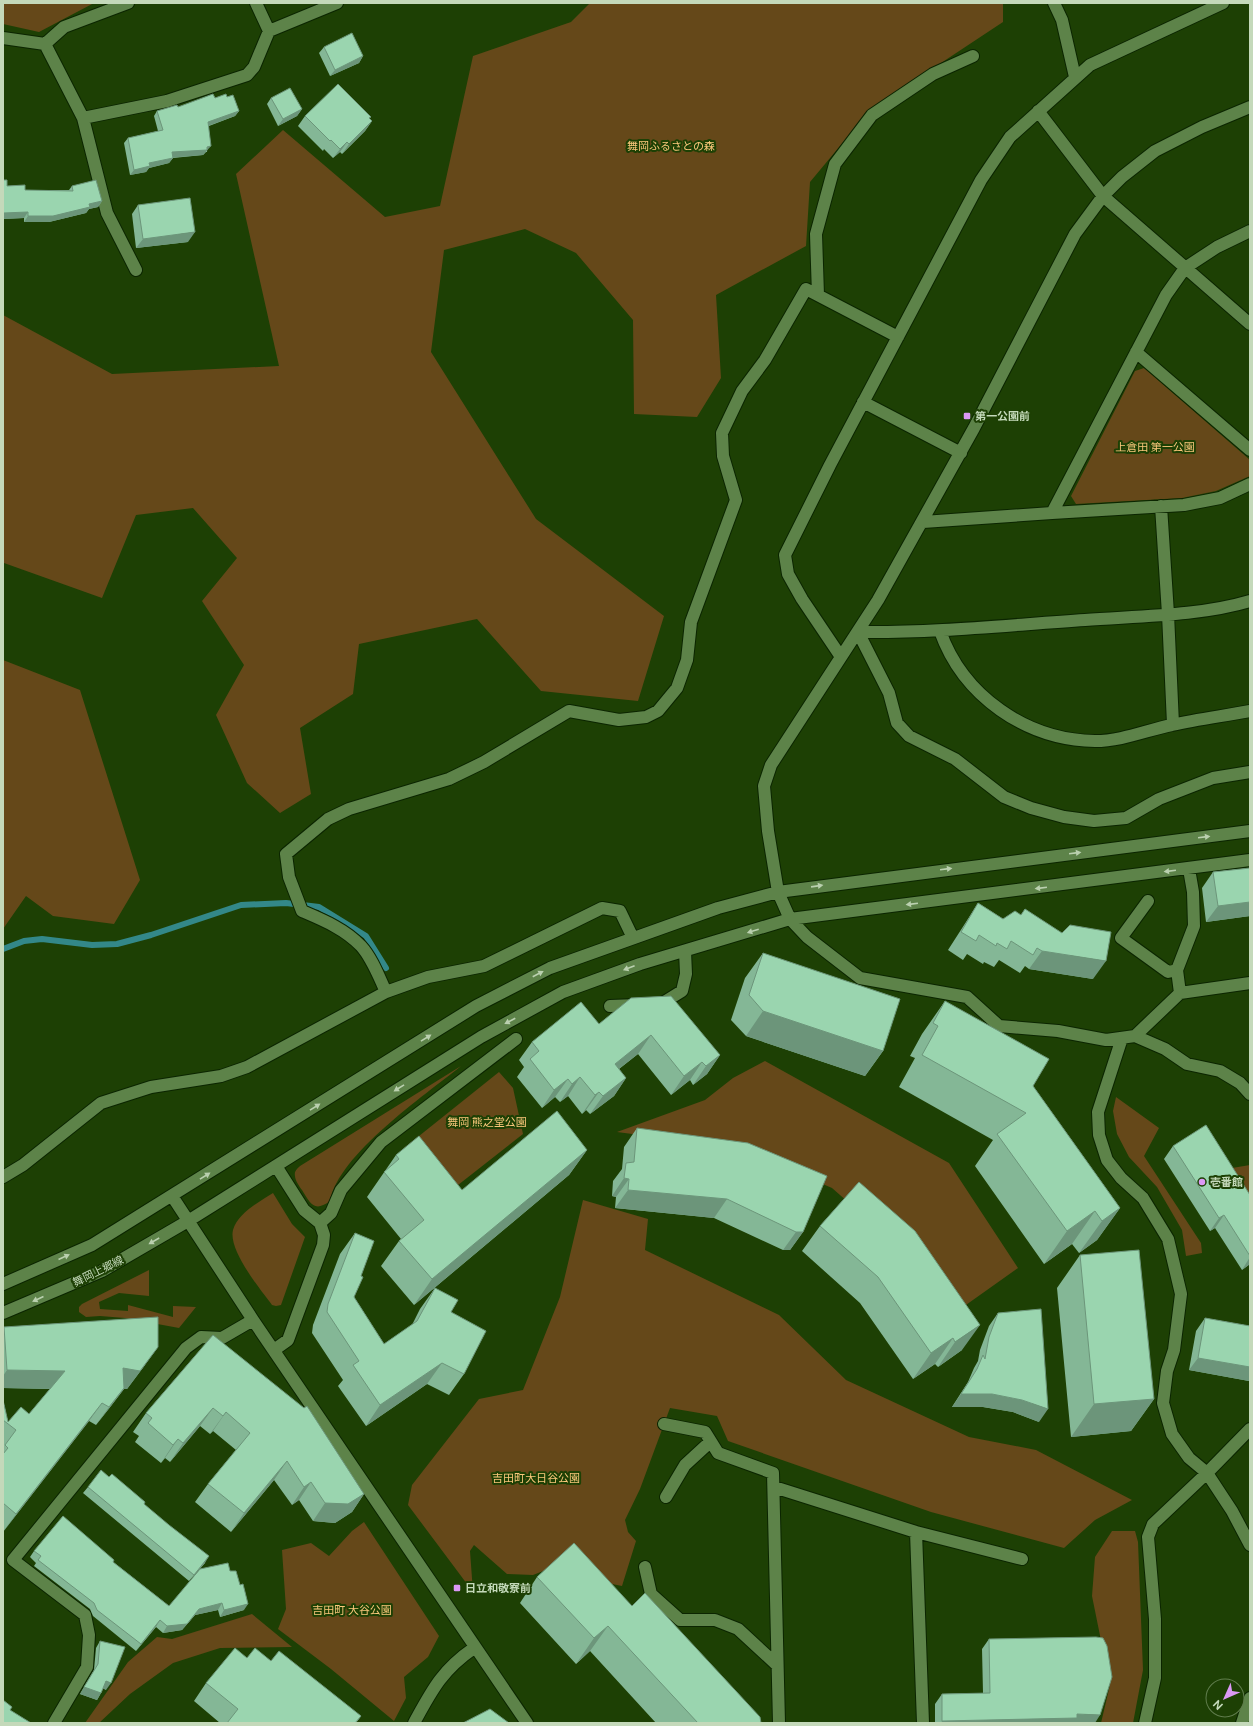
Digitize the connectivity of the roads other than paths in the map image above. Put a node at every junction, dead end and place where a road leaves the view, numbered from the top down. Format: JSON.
{"nodes":[{"id":1,"x":128,"y":3,"type":"edge"},
{"id":2,"x":256,"y":3,"type":"edge"},
{"id":3,"x":337,"y":3,"type":"edge"},
{"id":4,"x":1054,"y":3,"type":"edge"},
{"id":5,"x":1223,"y":3,"type":"edge"},
{"id":6,"x":269,"y":30,"type":"junction"},
{"id":7,"x":3,"y":38,"type":"edge"},
{"id":8,"x":45,"y":44,"type":"junction"},
{"id":9,"x":973,"y":56,"type":"dead end"},
{"id":10,"x":1076,"y":77,"type":"junction"},
{"id":11,"x":1250,"y":107,"type":"edge"},
{"id":12,"x":1038,"y":111,"type":"junction"},
{"id":13,"x":83,"y":118,"type":"junction"},
{"id":14,"x":1102,"y":196,"type":"junction"},
{"id":15,"x":1250,"y":232,"type":"edge"},
{"id":16,"x":1185,"y":268,"type":"junction"},
{"id":17,"x":136,"y":270,"type":"dead end"},
{"id":18,"x":818,"y":295,"type":"junction"},
{"id":19,"x":1250,"y":324,"type":"edge"},
{"id":20,"x":898,"y":336,"type":"junction"},
{"id":21,"x":1136,"y":352,"type":"junction"},
{"id":22,"x":863,"y":402,"type":"junction"},
{"id":23,"x":1250,"y":450,"type":"edge"},
{"id":24,"x":961,"y":453,"type":"junction"},
{"id":25,"x":1250,"y":484,"type":"edge"},
{"id":26,"x":1161,"y":506,"type":"junction"},
{"id":27,"x":1052,"y":513,"type":"junction"},
{"id":28,"x":922,"y":522,"type":"junction"},
{"id":29,"x":1250,"y":601,"type":"edge"},
{"id":30,"x":1168,"y":614,"type":"junction"},
{"id":31,"x":940,"y":631,"type":"junction"},
{"id":32,"x":858,"y":632,"type":"junction"},
{"id":33,"x":841,"y":657,"type":"junction"},
{"id":34,"x":1250,"y":711,"type":"edge"},
{"id":35,"x":1173,"y":724,"type":"junction"},
{"id":36,"x":1250,"y":772,"type":"edge"},
{"id":37,"x":1250,"y":831,"type":"edge"},
{"id":38,"x":1250,"y":860,"type":"edge"},
{"id":39,"x":1189,"y":869,"type":"junction"},
{"id":40,"x":778,"y":892,"type":"junction"},
{"id":41,"x":1148,"y":901,"type":"dead end"},
{"id":42,"x":790,"y":919,"type":"junction"},
{"id":43,"x":633,"y":938,"type":"junction"},
{"id":44,"x":685,"y":951,"type":"junction"},
{"id":45,"x":1177,"y":970,"type":"junction"},
{"id":46,"x":1250,"y":983,"type":"edge"},
{"id":47,"x":386,"y":992,"type":"junction"},
{"id":48,"x":1180,"y":993,"type":"junction"},
{"id":49,"x":610,"y":1006,"type":"dead end"},
{"id":50,"x":1135,"y":1036,"type":"junction"},
{"id":51,"x":1122,"y":1038,"type":"junction"},
{"id":52,"x":516,"y":1039,"type":"dead end"},
{"id":53,"x":1250,"y":1094,"type":"edge"},
{"id":54,"x":276,"y":1166,"type":"junction"},
{"id":55,"x":3,"y":1177,"type":"edge"},
{"id":56,"x":172,"y":1196,"type":"junction"},
{"id":57,"x":188,"y":1222,"type":"junction"},
{"id":58,"x":320,"y":1223,"type":"junction"},
{"id":59,"x":3,"y":1284,"type":"edge"},
{"id":60,"x":3,"y":1313,"type":"edge"},
{"id":61,"x":253,"y":1320,"type":"junction"},
{"id":62,"x":274,"y":1350,"type":"junction"},
{"id":63,"x":664,"y":1424,"type":"dead end"},
{"id":64,"x":1250,"y":1429,"type":"edge"},
{"id":65,"x":710,"y":1442,"type":"junction"},
{"id":66,"x":1207,"y":1473,"type":"junction"},
{"id":67,"x":774,"y":1487,"type":"junction"},
{"id":68,"x":666,"y":1497,"type":"dead end"},
{"id":69,"x":916,"y":1532,"type":"junction"},
{"id":70,"x":1250,"y":1545,"type":"edge"},
{"id":71,"x":1022,"y":1559,"type":"dead end"},
{"id":72,"x":646,"y":1567,"type":"dead end"},
{"id":73,"x":474,"y":1648,"type":"junction"},
{"id":74,"x":777,"y":1665,"type":"junction"},
{"id":75,"x":1250,"y":1698,"type":"edge"},
{"id":76,"x":54,"y":1723,"type":"edge"},
{"id":77,"x":414,"y":1723,"type":"edge"},
{"id":78,"x":527,"y":1723,"type":"edge"},
{"id":79,"x":779,"y":1723,"type":"edge"},
{"id":80,"x":923,"y":1723,"type":"edge"},
{"id":81,"x":1145,"y":1723,"type":"edge"},
{"id":82,"x":1242,"y":1723,"type":"edge"}],
"edges":[{"from":1,"to":8,"type":"street"},
{"from":2,"to":6,"type":"street"},
{"from":3,"to":6,"type":"street"},
{"from":4,"to":10,"type":"street"},
{"from":5,"to":10,"type":"street"},
{"from":6,"to":13,"type":"street"},
{"from":7,"to":8,"type":"street"},
{"from":8,"to":13,"type":"street"},
{"from":9,"to":18,"type":"street"},
{"from":10,"to":12,"type":"street"},
{"from":11,"to":14,"type":"street"},
{"from":12,"to":14,"type":"street"},
{"from":12,"to":20,"type":"street"},
{"from":13,"to":17,"type":"street"},
{"from":14,"to":16,"type":"street"},
{"from":14,"to":24,"type":"street"},
{"from":15,"to":16,"type":"street"},
{"from":16,"to":19,"type":"street"},
{"from":16,"to":21,"type":"street"},
{"from":18,"to":20,"type":"street"},
{"from":18,"to":47,"type":"street"},
{"from":20,"to":22,"type":"street"},
{"from":21,"to":23,"type":"street"},
{"from":21,"to":27,"type":"street"},
{"from":22,"to":24,"type":"street"},
{"from":22,"to":33,"type":"street"},
{"from":24,"to":28,"type":"street"},
{"from":25,"to":26,"type":"street"},
{"from":26,"to":27,"type":"street"},
{"from":26,"to":30,"type":"street"},
{"from":27,"to":28,"type":"street"},
{"from":28,"to":32,"type":"street"},
{"from":29,"to":30,"type":"street"},
{"from":30,"to":31,"type":"street"},
{"from":30,"to":35,"type":"street"},
{"from":31,"to":32,"type":"street"},
{"from":31,"to":35,"type":"street"},
{"from":32,"to":33,"type":"street"},
{"from":32,"to":36,"type":"street"},
{"from":33,"to":40,"type":"street"},
{"from":34,"to":35,"type":"street"},
{"from":40,"to":37,"type":"street","one_way":true},
{"from":38,"to":39,"type":"street","name":"舞岡上郷線"},
{"from":39,"to":42,"type":"street","name":"舞岡上郷線","one_way":true},
{"from":39,"to":45,"type":"street"},
{"from":40,"to":42,"type":"street"},
{"from":40,"to":43,"type":"street"},
{"from":41,"to":45,"type":"street"},
{"from":42,"to":44,"type":"street","name":"舞岡上郷線","one_way":true},
{"from":42,"to":51,"type":"street"},
{"from":43,"to":47,"type":"street"},
{"from":56,"to":43,"type":"street","one_way":true},
{"from":44,"to":49,"type":"street"},
{"from":44,"to":54,"type":"street","name":"舞岡上郷線","one_way":true},
{"from":45,"to":48,"type":"street"},
{"from":46,"to":48,"type":"street"},
{"from":47,"to":55,"type":"street"},
{"from":48,"to":50,"type":"street"},
{"from":50,"to":51,"type":"street"},
{"from":50,"to":53,"type":"street"},
{"from":51,"to":66,"type":"street"},
{"from":52,"to":58,"type":"street"},
{"from":54,"to":57,"type":"street","name":"舞岡上郷線"},
{"from":54,"to":58,"type":"street"},
{"from":56,"to":57,"type":"street"},
{"from":59,"to":56,"type":"street","one_way":true},
{"from":57,"to":60,"type":"street","name":"舞岡上郷線","one_way":true},
{"from":57,"to":61,"type":"street"},
{"from":58,"to":62,"type":"street"},
{"from":61,"to":62,"type":"street"},
{"from":61,"to":76,"type":"street"},
{"from":62,"to":73,"type":"street"},
{"from":63,"to":65,"type":"street"},
{"from":64,"to":66,"type":"street"},
{"from":65,"to":67,"type":"street"},
{"from":65,"to":68,"type":"street"},
{"from":66,"to":70,"type":"street"},
{"from":66,"to":81,"type":"street"},
{"from":67,"to":69,"type":"street"},
{"from":67,"to":74,"type":"street"},
{"from":69,"to":71,"type":"street"},
{"from":69,"to":80,"type":"street"},
{"from":72,"to":74,"type":"street"},
{"from":73,"to":77,"type":"street"},
{"from":73,"to":78,"type":"street"},
{"from":74,"to":79,"type":"street"},
{"from":75,"to":82,"type":"street"}]}
